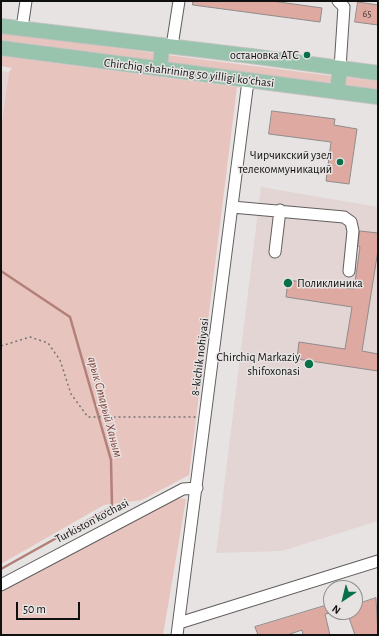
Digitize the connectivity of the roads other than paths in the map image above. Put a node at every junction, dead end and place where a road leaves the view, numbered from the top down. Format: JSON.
{"nodes":[{"id":1,"x":26,"y":1,"type":"edge"},
{"id":2,"x":178,"y":1,"type":"edge"},
{"id":3,"x":338,"y":1,"type":"edge"},
{"id":4,"x":1,"y":26,"type":"edge"},
{"id":5,"x":22,"y":28,"type":"junction"},
{"id":6,"x":167,"y":46,"type":"junction"},
{"id":7,"x":1,"y":48,"type":"edge"},
{"id":8,"x":340,"y":68,"type":"junction"},
{"id":9,"x":160,"y":69,"type":"junction"},
{"id":10,"x":378,"y":73,"type":"edge"},
{"id":11,"x":248,"y":81,"type":"junction"},
{"id":12,"x":337,"y":92,"type":"junction"},
{"id":13,"x":378,"y":97,"type":"edge"},
{"id":14,"x":232,"y":207,"type":"junction"},
{"id":15,"x":280,"y":210,"type":"junction"},
{"id":16,"x":275,"y":252,"type":"dead end"},
{"id":17,"x":349,"y":271,"type":"dead end"},
{"id":18,"x":197,"y":488,"type":"junction"},
{"id":19,"x":378,"y":562,"type":"edge"},
{"id":20,"x":1,"y":584,"type":"edge"},
{"id":21,"x":179,"y":623,"type":"junction"},
{"id":22,"x":177,"y":635,"type":"edge"}],
"edges":[{"from":1,"to":5,"type":"street"},
{"from":2,"to":6,"type":"street"},
{"from":3,"to":8,"type":"street"},
{"from":4,"to":5,"type":"main road","name":"Chirchiq shahrining 50 yilligi koʻchasi"},
{"from":5,"to":6,"type":"main road","name":"Chirchiq shahrining 50 yilligi koʻchasi"},
{"from":6,"to":8,"type":"main road","name":"Chirchiq shahrining 50 yilligi koʻchasi"},
{"from":6,"to":9,"type":"main road"},
{"from":7,"to":9,"type":"main road","name":"Chirchiq shahrining 50 yilligi koʻchasi"},
{"from":8,"to":10,"type":"main road","name":"Chirchiq shahrining 50 yilligi koʻchasi"},
{"from":8,"to":12,"type":"main road"},
{"from":9,"to":11,"type":"main road","name":"Chirchiq shahrining 50 yilligi koʻchasi"},
{"from":11,"to":12,"type":"main road","name":"Chirchiq shahrining 50 yilligi koʻchasi"},
{"from":11,"to":14,"type":"street","name":"8-kichik nohiyasi"},
{"from":12,"to":13,"type":"main road","name":"Chirchiq shahrining 50 yilligi koʻchasi"},
{"from":14,"to":15,"type":"street"},
{"from":14,"to":18,"type":"street","name":"8-kichik nohiyasi"},
{"from":15,"to":16,"type":"street"},
{"from":15,"to":17,"type":"street"},
{"from":18,"to":20,"type":"street","name":"Turkiston ko‘chasi"},
{"from":18,"to":21,"type":"street","name":"8-kichik nohiyasi"},
{"from":19,"to":21,"type":"street"},
{"from":21,"to":22,"type":"street","name":"8-kichik nohiyasi"}]}
